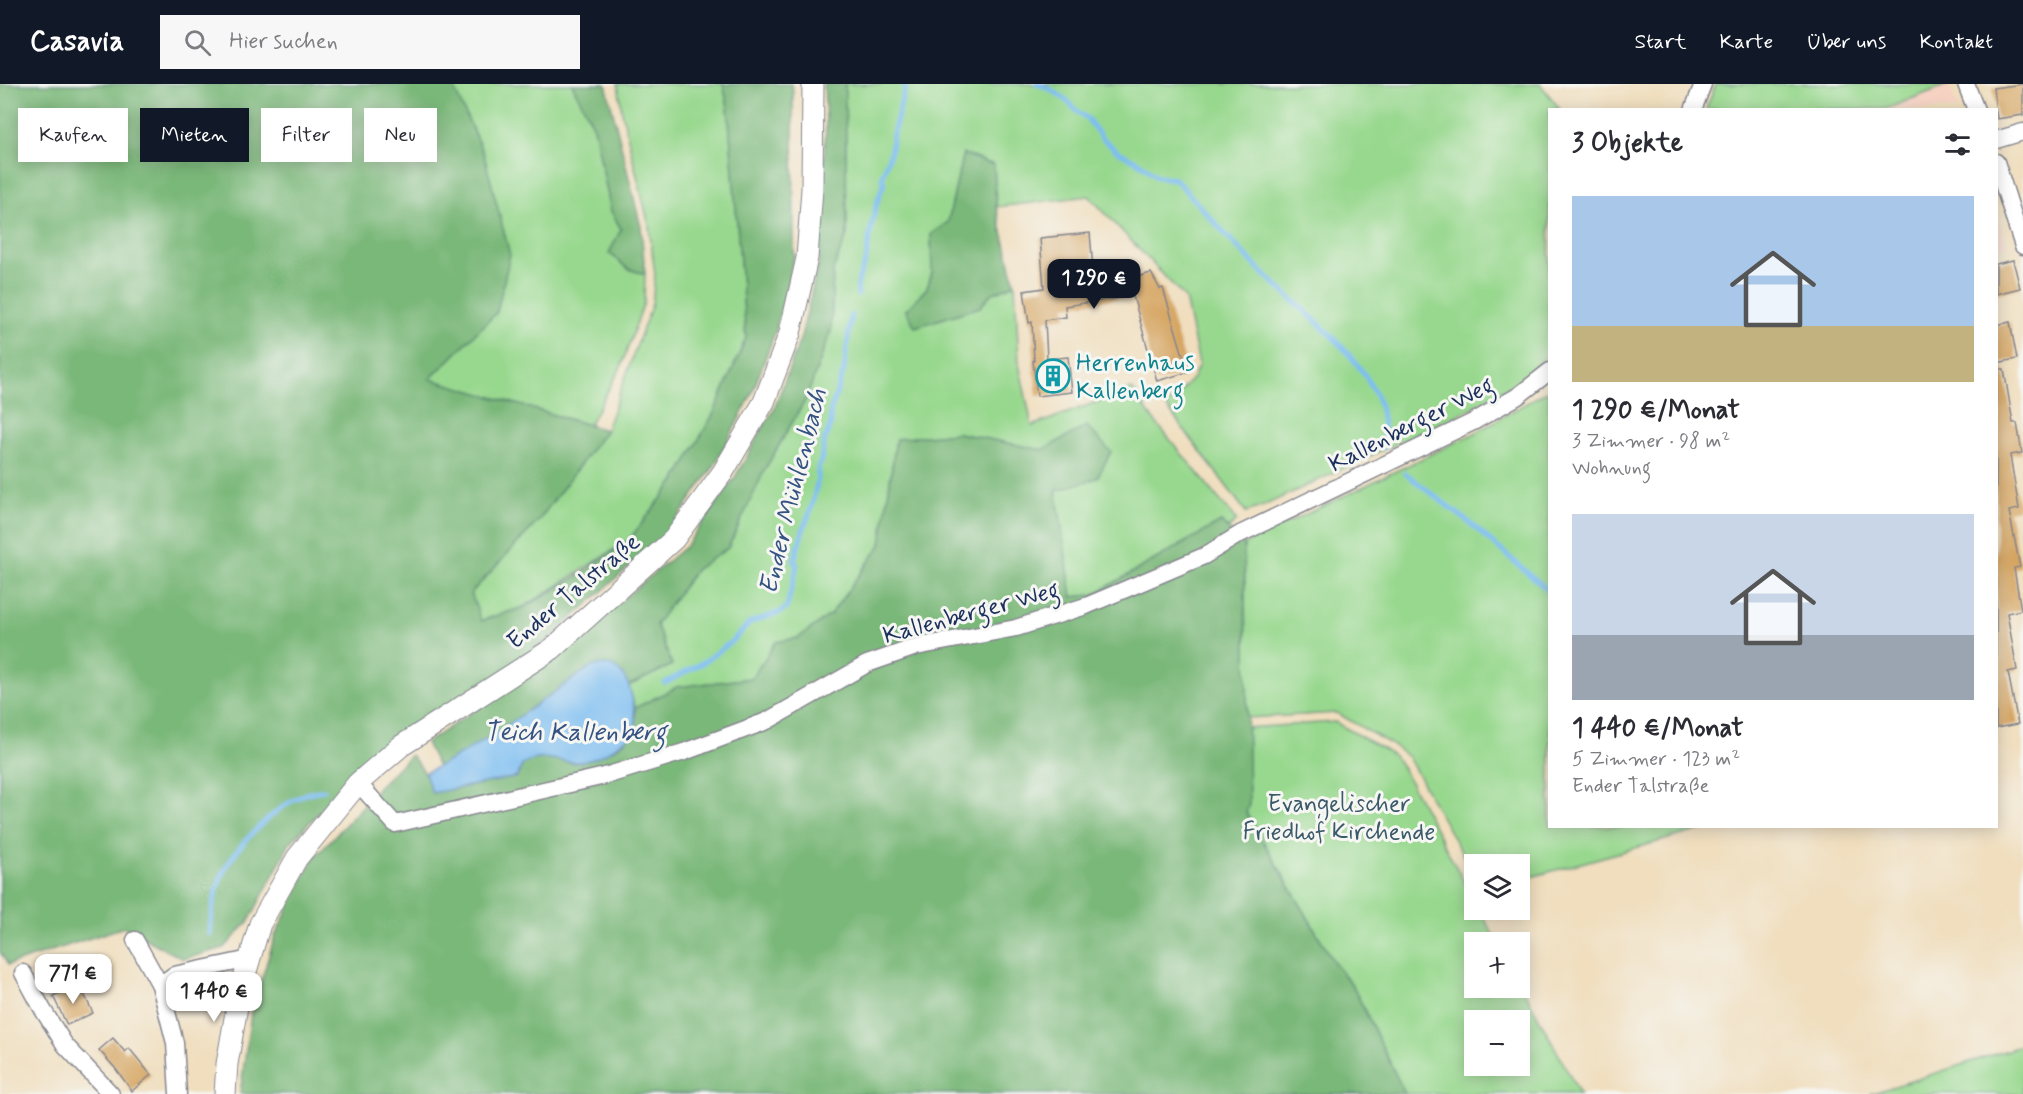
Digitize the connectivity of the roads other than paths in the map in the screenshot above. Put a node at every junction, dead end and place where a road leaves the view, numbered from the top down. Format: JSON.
{"nodes":[{"id":1,"x":813,"y":84,"type":"edge"},
{"id":2,"x":1703,"y":84,"type":"edge"},
{"id":3,"x":1965,"y":84,"type":"edge"},
{"id":4,"x":1694,"y":108,"type":"edge"},
{"id":5,"x":1975,"y":108,"type":"edge"},
{"id":6,"x":2023,"y":132,"type":"edge"},
{"id":7,"x":1998,"y":139,"type":"edge"},
{"id":8,"x":1998,"y":168,"type":"edge"},
{"id":9,"x":2023,"y":246,"type":"edge"},
{"id":10,"x":1548,"y":373,"type":"edge"},
{"id":11,"x":358,"y":783,"type":"junction"},
{"id":12,"x":135,"y":940,"type":"dead end"},
{"id":13,"x":250,"y":959,"type":"junction"},
{"id":14,"x":23,"y":973,"type":"dead end"},
{"id":15,"x":160,"y":985,"type":"junction"},
{"id":16,"x":111,"y":1094,"type":"edge"},
{"id":17,"x":178,"y":1094,"type":"edge"},
{"id":18,"x":225,"y":1094,"type":"edge"}],
"edges":[{"from":1,"to":11,"type":"main road","name":"Ender Talstraße"},
{"from":2,"to":4,"type":"street"},
{"from":3,"to":5,"type":"street"},
{"from":6,"to":7,"type":"street"},
{"from":8,"to":9,"type":"street"},
{"from":10,"to":11,"type":"street","name":"Kallenberger Weg"},
{"from":11,"to":13,"type":"main road","name":"Ender Talstraße"},
{"from":12,"to":15,"type":"street"},
{"from":13,"to":15,"type":"street"},
{"from":13,"to":18,"type":"main road","name":"Ender Talstraße"},
{"from":14,"to":16,"type":"street"},
{"from":15,"to":17,"type":"street"}]}
